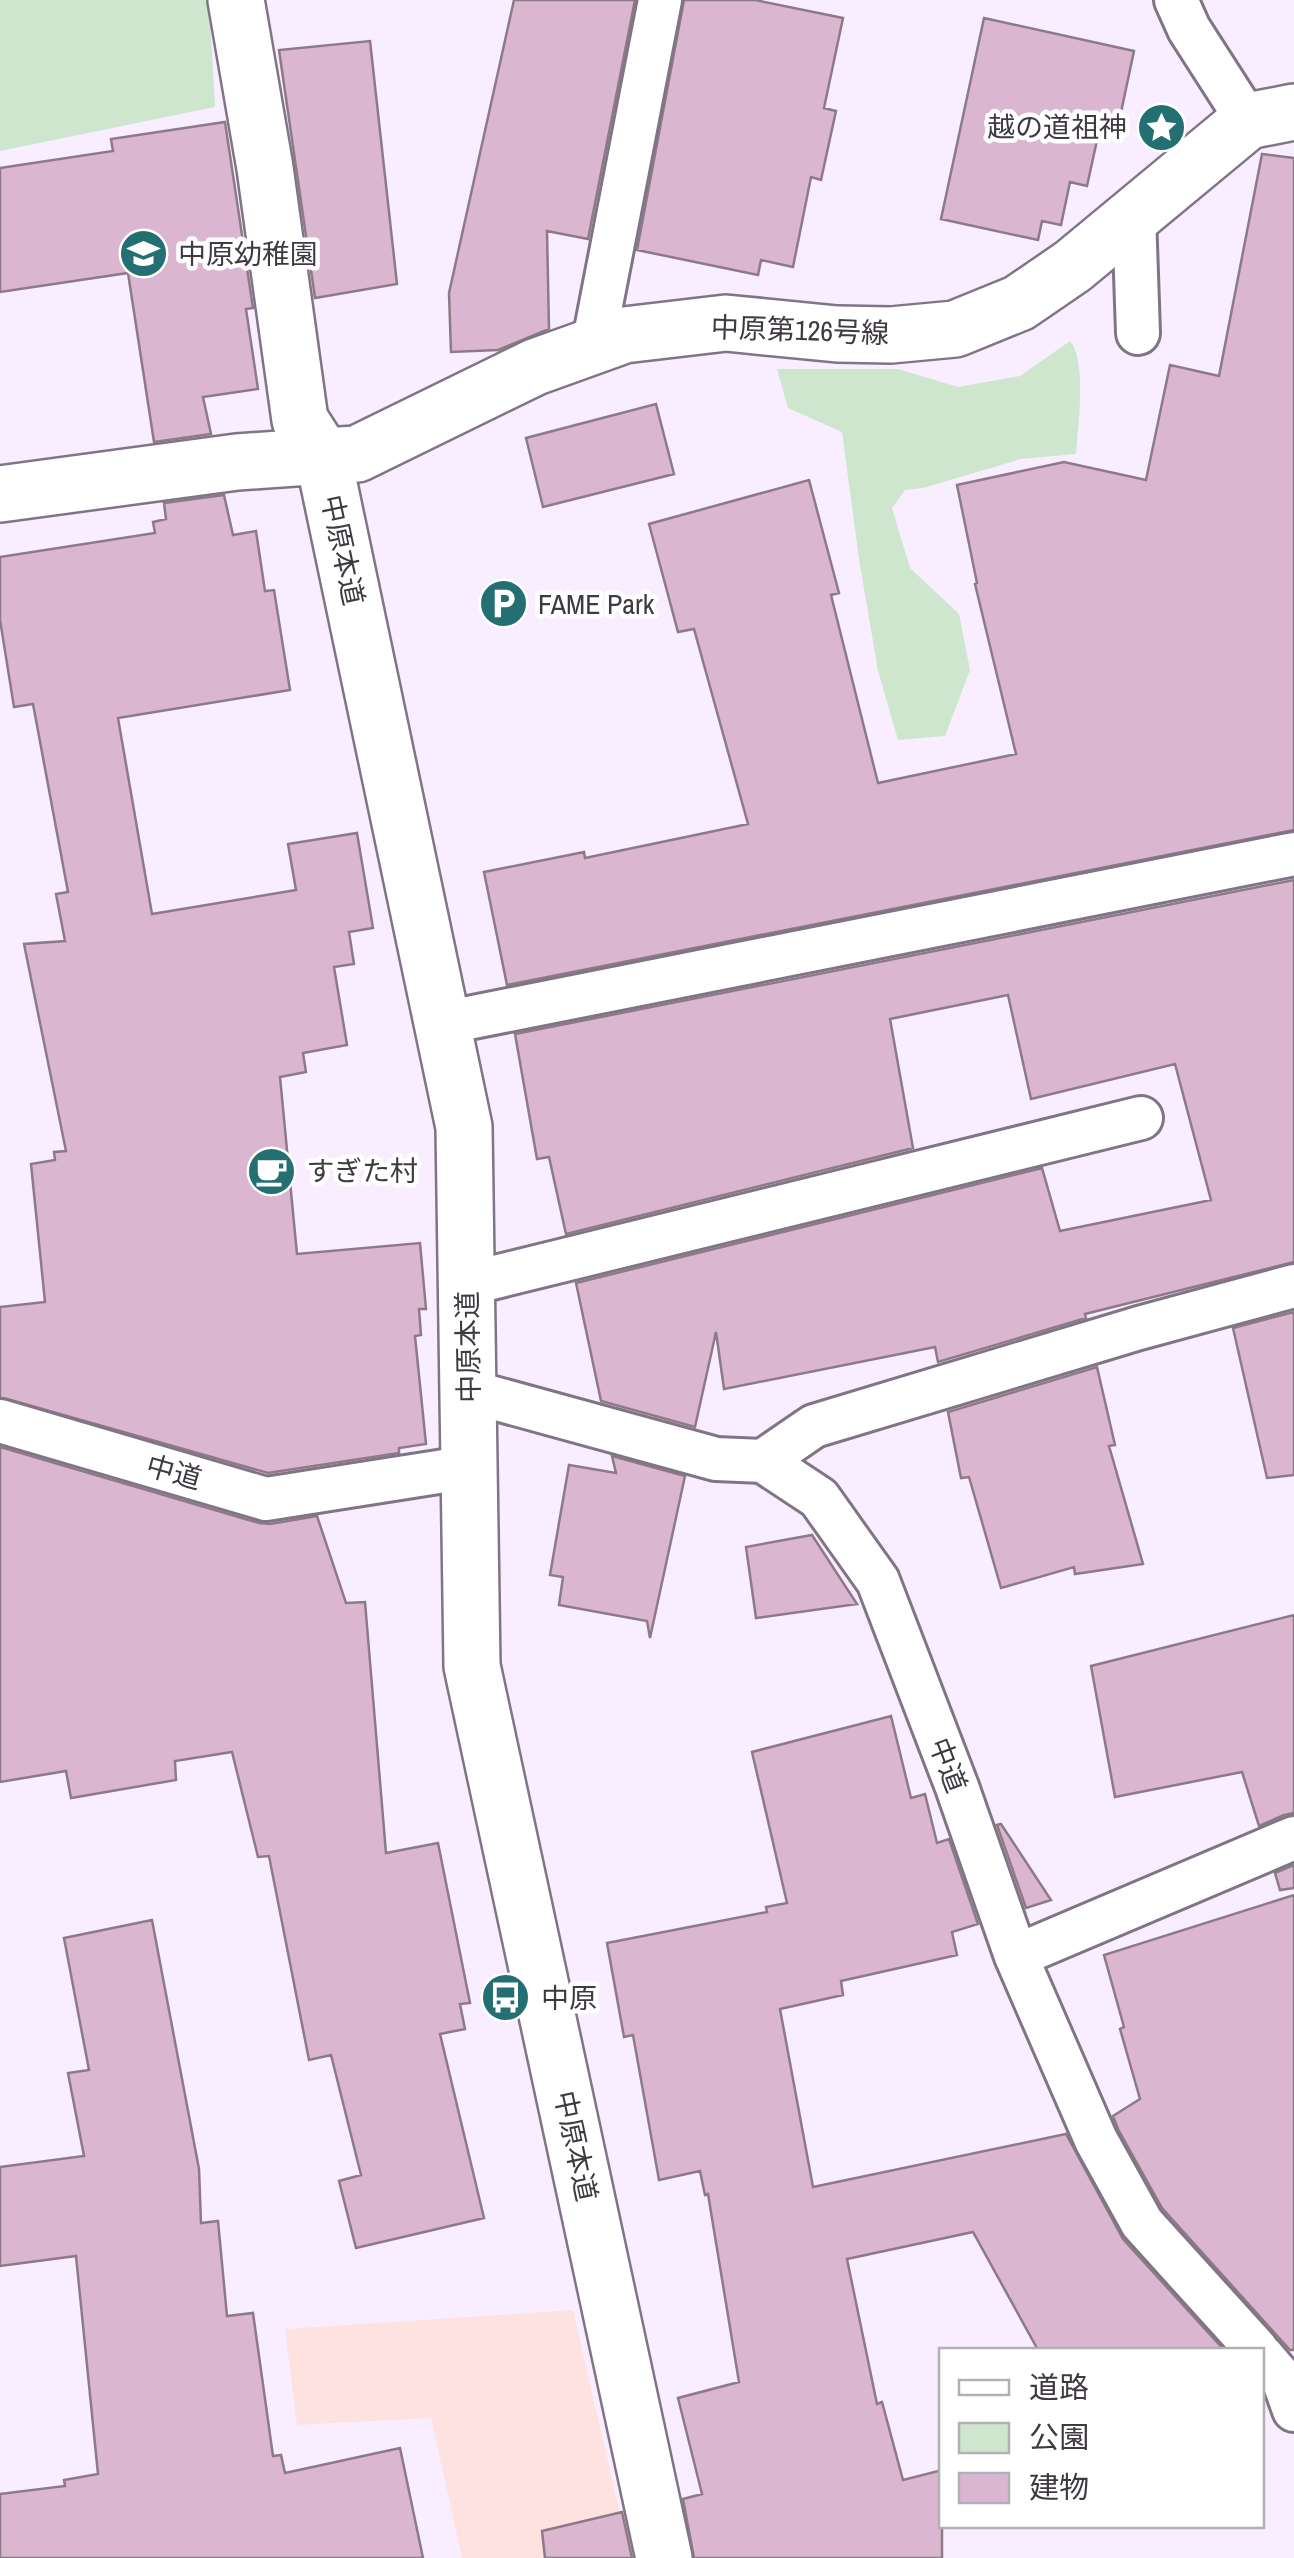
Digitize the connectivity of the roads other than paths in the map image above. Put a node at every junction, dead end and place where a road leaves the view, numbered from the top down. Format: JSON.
{"nodes":[{"id":1,"x":236,"y":0,"type":"edge"},
{"id":2,"x":660,"y":0,"type":"edge"},
{"id":3,"x":1176,"y":0,"type":"edge"},
{"id":4,"x":1271,"y":116,"type":"edge"},
{"id":5,"x":1134,"y":215,"type":"junction"},
{"id":6,"x":1138,"y":334,"type":"dead end"},
{"id":7,"x":593,"y":346,"type":"junction"},
{"id":8,"x":323,"y":456,"type":"junction"},
{"id":9,"x":0,"y":494,"type":"edge"},
{"id":10,"x":1294,"y":854,"type":"edge"},
{"id":11,"x":443,"y":1023,"type":"junction"},
{"id":12,"x":1141,"y":1118,"type":"dead end"},
{"id":13,"x":467,"y":1284,"type":"junction"},
{"id":14,"x":1294,"y":1286,"type":"edge"},
{"id":15,"x":468,"y":1390,"type":"junction"},
{"id":16,"x":0,"y":1421,"type":"edge"},
{"id":17,"x":763,"y":1461,"type":"junction"},
{"id":18,"x":470,"y":1467,"type":"junction"},
{"id":19,"x":1294,"y":1838,"type":"edge"},
{"id":20,"x":1016,"y":1956,"type":"junction"},
{"id":21,"x":1254,"y":2348,"type":"edge"},
{"id":22,"x":1264,"y":2359,"type":"edge"},
{"id":23,"x":1294,"y":2410,"type":"edge"},
{"id":24,"x":664,"y":2558,"type":"edge"}],
"edges":[{"from":1,"to":8,"type":"street"},
{"from":2,"to":7,"type":"lane"},
{"from":3,"to":4,"type":"lane"},
{"from":4,"to":5,"type":"street","name":"中原第126号線"},
{"from":5,"to":6,"type":"lane"},
{"from":5,"to":7,"type":"street","name":"中原第126号線"},
{"from":7,"to":8,"type":"street","name":"中原第126号線"},
{"from":8,"to":9,"type":"street","name":"中原本道"},
{"from":8,"to":11,"type":"street","name":"中原本道"},
{"from":10,"to":11,"type":"lane"},
{"from":11,"to":13,"type":"street","name":"中原本道"},
{"from":12,"to":13,"type":"lane"},
{"from":13,"to":15,"type":"street","name":"中原本道"},
{"from":14,"to":17,"type":"lane"},
{"from":15,"to":17,"type":"lane","name":"中道"},
{"from":15,"to":18,"type":"street","name":"中原本道"},
{"from":16,"to":18,"type":"lane","name":"中道"},
{"from":17,"to":20,"type":"lane","name":"中道"},
{"from":18,"to":24,"type":"street","name":"中原本道"},
{"from":19,"to":20,"type":"lane"},
{"from":20,"to":21,"type":"lane","name":"中道"},
{"from":22,"to":23,"type":"lane","name":"中道"}]}
